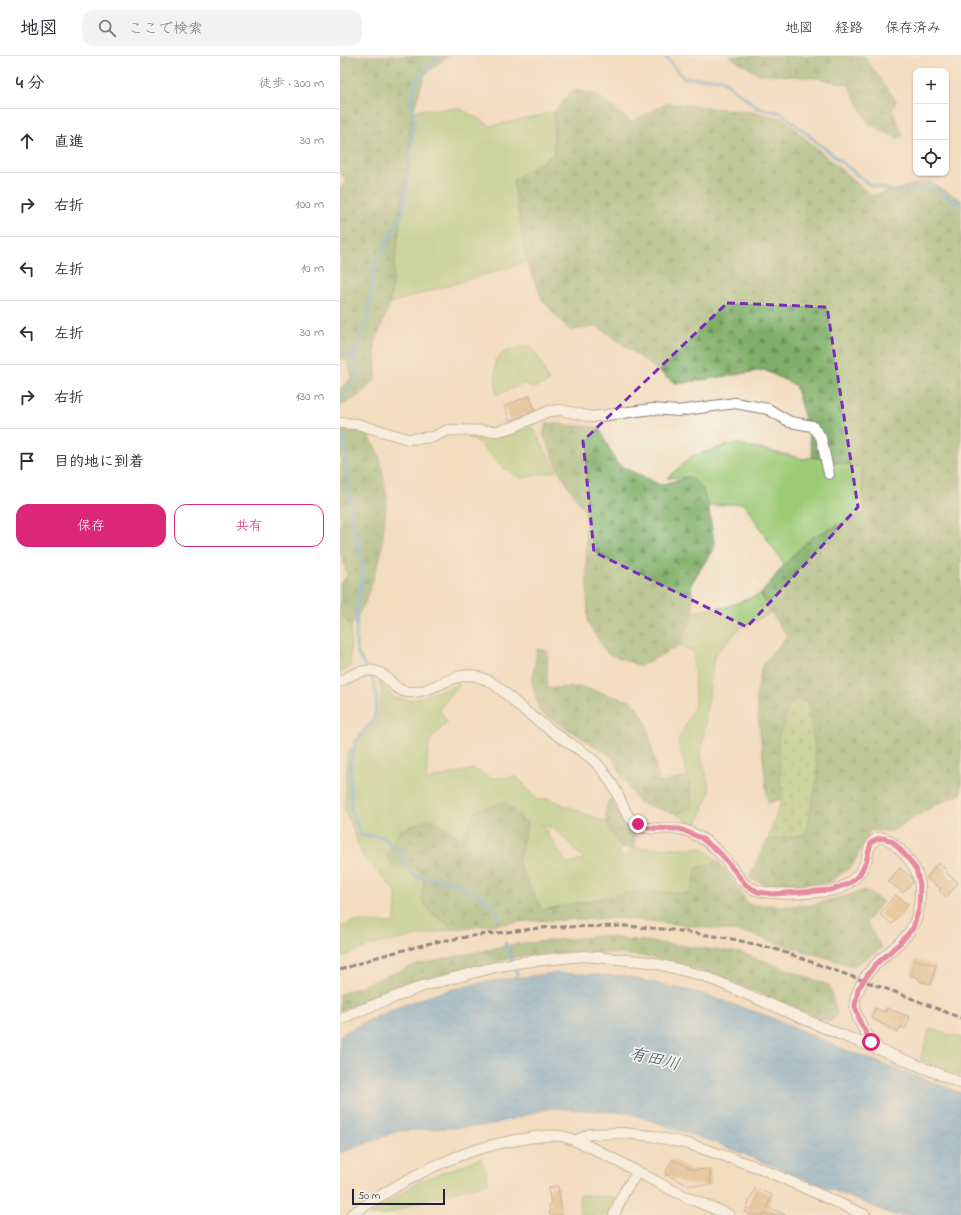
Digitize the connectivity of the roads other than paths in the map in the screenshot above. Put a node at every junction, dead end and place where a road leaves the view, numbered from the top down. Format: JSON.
{"nodes":[{"id":1,"x":340,"y":423,"type":"edge"},
{"id":2,"x":829,"y":474,"type":"dead end"},
{"id":3,"x":340,"y":682,"type":"edge"},
{"id":4,"x":340,"y":1020,"type":"edge"},
{"id":5,"x":880,"y":1050,"type":"junction"},
{"id":6,"x":961,"y":1083,"type":"edge"},
{"id":7,"x":576,"y":1141,"type":"junction"},
{"id":8,"x":638,"y":1172,"type":"junction"},
{"id":9,"x":351,"y":1215,"type":"edge"},
{"id":10,"x":614,"y":1215,"type":"edge"},
{"id":11,"x":729,"y":1215,"type":"edge"},
{"id":12,"x":865,"y":1215,"type":"edge"}],
"edges":[{"from":1,"to":2,"type":"street"},
{"from":3,"to":5,"type":"street"},
{"from":4,"to":5,"type":"street"},
{"from":5,"to":6,"type":"street"},
{"from":7,"to":8,"type":"street"},
{"from":7,"to":9,"type":"street"},
{"from":7,"to":12,"type":"street"},
{"from":8,"to":10,"type":"street"},
{"from":8,"to":11,"type":"street"}]}
